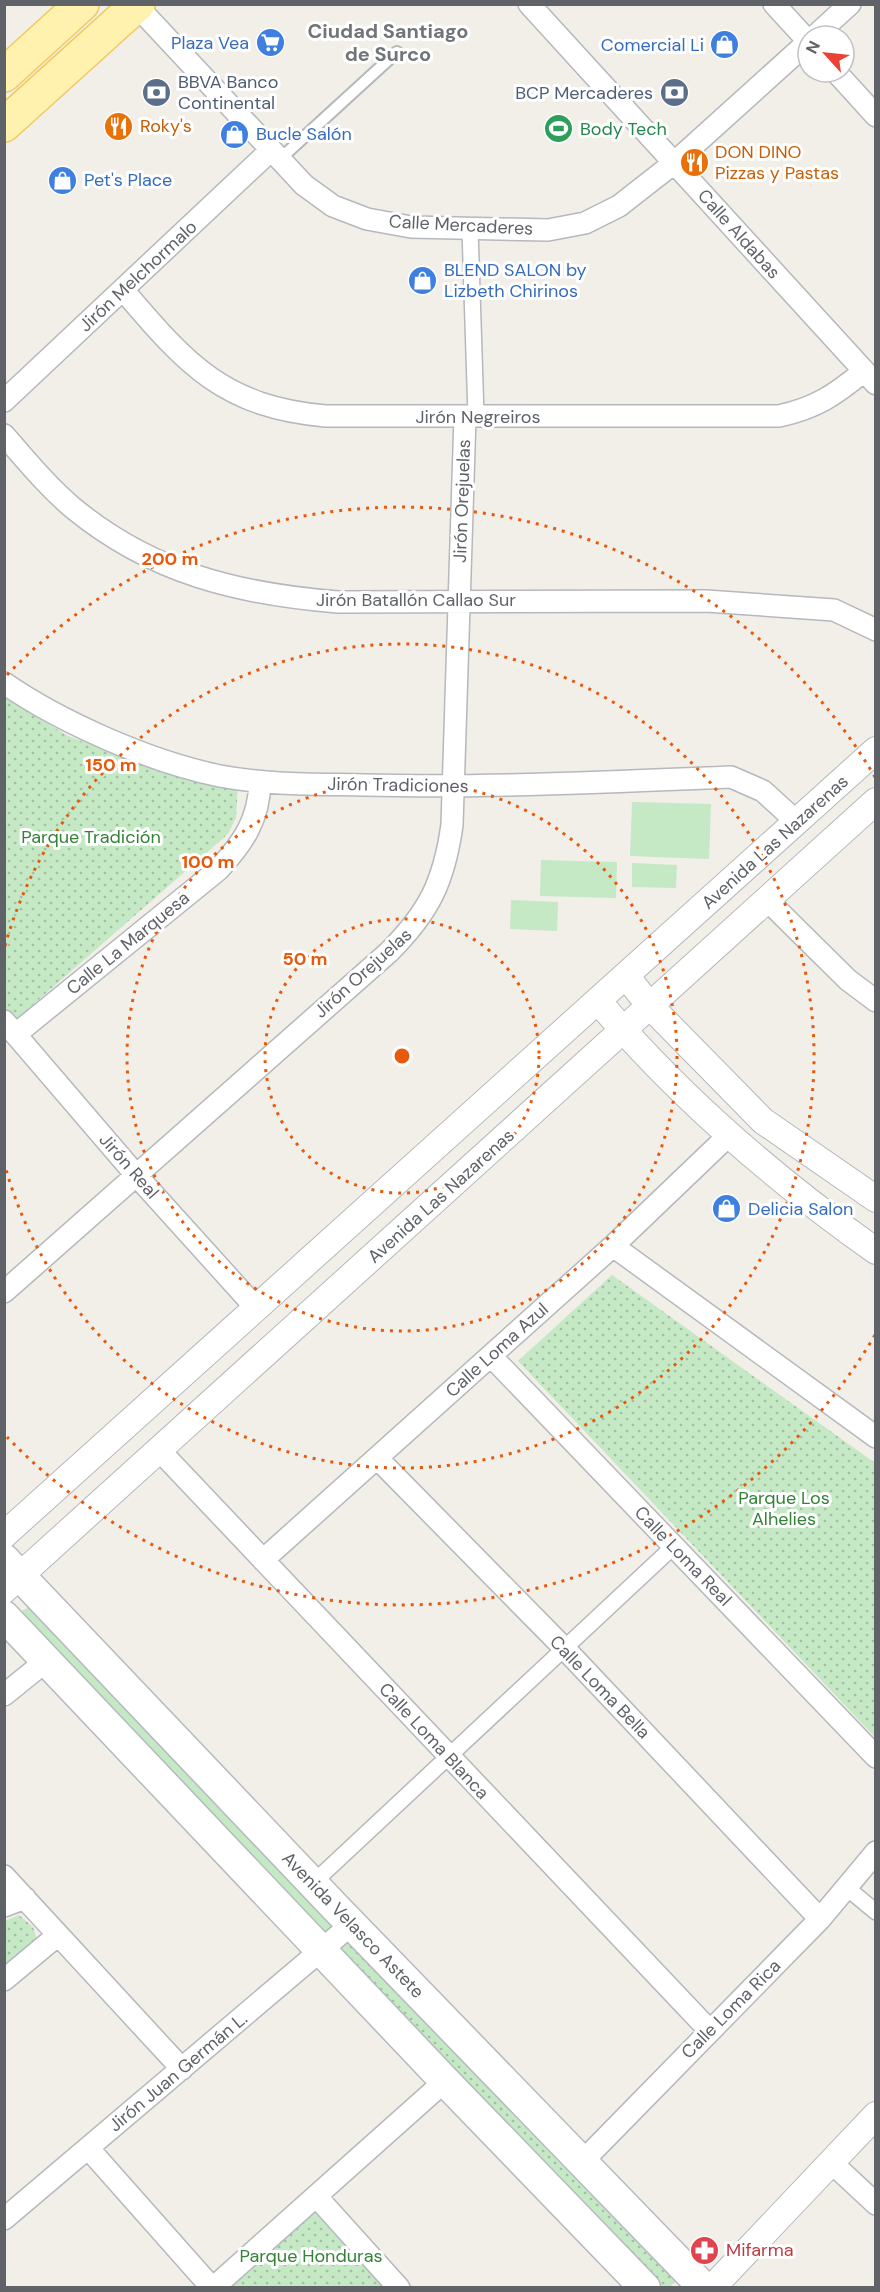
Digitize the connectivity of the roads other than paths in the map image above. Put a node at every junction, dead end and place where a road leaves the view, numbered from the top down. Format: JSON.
{"nodes":[{"id":1,"x":82,"y":4,"type":"edge"},
{"id":2,"x":529,"y":4,"type":"edge"},
{"id":3,"x":774,"y":4,"type":"edge"},
{"id":4,"x":850,"y":4,"type":"edge"},
{"id":5,"x":137,"y":5,"type":"edge"},
{"id":6,"x":828,"y":24,"type":"edge"},
{"id":7,"x":796,"y":29,"type":"edge"},
{"id":8,"x":397,"y":52,"type":"dead end"},
{"id":9,"x":796,"y":53,"type":"edge"},
{"id":10,"x":4,"y":75,"type":"edge"},
{"id":11,"x":847,"y":84,"type":"edge"},
{"id":12,"x":876,"y":116,"type":"edge"},
{"id":13,"x":4,"y":125,"type":"edge"},
{"id":14,"x":276,"y":155,"type":"junction"},
{"id":15,"x":674,"y":163,"type":"junction"},
{"id":16,"x":470,"y":229,"type":"junction"},
{"id":17,"x":124,"y":291,"type":"junction"},
{"id":18,"x":870,"y":378,"type":"edge"},
{"id":19,"x":4,"y":401,"type":"edge"},
{"id":20,"x":471,"y":417,"type":"junction"},
{"id":21,"x":4,"y":435,"type":"edge"},
{"id":22,"x":459,"y":601,"type":"junction"},
{"id":23,"x":876,"y":630,"type":"edge"},
{"id":24,"x":4,"y":683,"type":"edge"},
{"id":25,"x":876,"y":750,"type":"edge"},
{"id":26,"x":260,"y":782,"type":"junction"},
{"id":27,"x":453,"y":788,"type":"junction"},
{"id":28,"x":876,"y":801,"type":"edge"},
{"id":29,"x":797,"y":822,"type":"junction"},
{"id":30,"x":767,"y":900,"type":"junction"},
{"id":31,"x":626,"y":976,"type":"junction"},
{"id":32,"x":598,"y":1001,"type":"junction"},
{"id":33,"x":876,"y":1001,"type":"edge"},
{"id":34,"x":650,"y":1006,"type":"junction"},
{"id":35,"x":10,"y":1027,"type":"edge"},
{"id":36,"x":623,"y":1030,"type":"junction"},
{"id":37,"x":728,"y":1136,"type":"junction"},
{"id":38,"x":136,"y":1175,"type":"junction"},
{"id":39,"x":876,"y":1199,"type":"edge"},
{"id":40,"x":613,"y":1246,"type":"junction"},
{"id":41,"x":876,"y":1251,"type":"edge"},
{"id":42,"x":4,"y":1292,"type":"edge"},
{"id":43,"x":257,"y":1309,"type":"junction"},
{"id":44,"x":491,"y":1356,"type":"junction"},
{"id":45,"x":876,"y":1437,"type":"edge"},
{"id":46,"x":160,"y":1451,"type":"junction"},
{"id":47,"x":377,"y":1458,"type":"junction"},
{"id":48,"x":4,"y":1535,"type":"edge"},
{"id":49,"x":674,"y":1546,"type":"junction"},
{"id":50,"x":263,"y":1560,"type":"junction"},
{"id":51,"x":10,"y":1575,"type":"edge"},
{"id":52,"x":4,"y":1616,"type":"edge"},
{"id":53,"x":565,"y":1649,"type":"junction"},
{"id":54,"x":46,"y":1661,"type":"junction"},
{"id":55,"x":4,"y":1695,"type":"edge"},
{"id":56,"x":876,"y":1756,"type":"edge"},
{"id":57,"x":450,"y":1757,"type":"junction"},
{"id":58,"x":876,"y":1852,"type":"edge"},
{"id":59,"x":4,"y":1876,"type":"edge"},
{"id":60,"x":313,"y":1883,"type":"junction"},
{"id":61,"x":847,"y":1887,"type":"junction"},
{"id":62,"x":25,"y":1898,"type":"junction"},
{"id":63,"x":4,"y":1906,"type":"edge"},
{"id":64,"x":876,"y":1912,"type":"edge"},
{"id":65,"x":820,"y":1919,"type":"junction"},
{"id":66,"x":352,"y":1924,"type":"junction"},
{"id":67,"x":58,"y":1935,"type":"junction"},
{"id":68,"x":322,"y":1950,"type":"junction"},
{"id":69,"x":4,"y":1980,"type":"edge"},
{"id":70,"x":709,"y":2030,"type":"junction"},
{"id":71,"x":182,"y":2069,"type":"junction"},
{"id":72,"x":445,"y":2081,"type":"junction"},
{"id":73,"x":876,"y":2115,"type":"edge"},
{"id":74,"x":88,"y":2148,"type":"junction"},
{"id":75,"x":582,"y":2162,"type":"junction"},
{"id":76,"x":832,"y":2163,"type":"junction"},
{"id":77,"x":316,"y":2196,"type":"junction"},
{"id":78,"x":876,"y":2204,"type":"edge"},
{"id":79,"x":4,"y":2219,"type":"edge"},
{"id":80,"x":213,"y":2288,"type":"edge"},
{"id":81,"x":399,"y":2288,"type":"edge"},
{"id":82,"x":645,"y":2288,"type":"edge"},
{"id":83,"x":704,"y":2288,"type":"edge"},
{"id":84,"x":712,"y":2288,"type":"edge"}],
"edges":[{"from":1,"to":10,"type":"main road"},
{"from":2,"to":15,"type":"street","name":"Calle Aldabas"},
{"from":3,"to":7,"type":"street"},
{"from":4,"to":6,"type":"street"},
{"from":5,"to":13,"type":"main road"},
{"from":5,"to":14,"type":"street","name":"Calle Mercaderes"},
{"from":8,"to":14,"type":"lane"},
{"from":9,"to":15,"type":"street","name":"Calle Mercaderes"},
{"from":11,"to":12,"type":"street"},
{"from":14,"to":16,"type":"street","name":"Calle Mercaderes"},
{"from":14,"to":17,"type":"street","name":"Jirón Melchormalo"},
{"from":15,"to":16,"type":"street","name":"Calle Mercaderes"},
{"from":15,"to":18,"type":"street","name":"Calle Aldabas"},
{"from":16,"to":20,"type":"street"},
{"from":17,"to":19,"type":"street","name":"Jirón Melchormalo"},
{"from":17,"to":20,"type":"street","name":"Jirón Negreiros"},
{"from":18,"to":20,"type":"street","name":"Jirón Negreiros"},
{"from":20,"to":22,"type":"street","name":"Jirón Orejuelas"},
{"from":21,"to":22,"type":"street","name":"Jirón Batallón Callao Sur"},
{"from":22,"to":23,"type":"street","name":"Jirón Batallón Callao Sur"},
{"from":22,"to":27,"type":"street","name":"Jirón Orejuelas"},
{"from":24,"to":26,"type":"street","name":"Jirón Tradiciones"},
{"from":25,"to":29,"type":"street","name":"Avenida Las Nazarenas"},
{"from":26,"to":27,"type":"street","name":"Jirón Tradiciones"},
{"from":26,"to":35,"type":"street","name":"Calle La Marquesa"},
{"from":27,"to":29,"type":"street","name":"Jirón Tradiciones"},
{"from":27,"to":38,"type":"street","name":"Jirón Orejuelas"},
{"from":28,"to":30,"type":"street","name":"Avenida Las Nazarenas"},
{"from":29,"to":31,"type":"street","name":"Avenida Las Nazarenas"},
{"from":30,"to":33,"type":"street"},
{"from":30,"to":34,"type":"street","name":"Avenida Las Nazarenas"},
{"from":31,"to":32,"type":"street","name":"Avenida Las Nazarenas"},
{"from":31,"to":34,"type":"street"},
{"from":32,"to":36,"type":"street"},
{"from":32,"to":43,"type":"street","name":"Avenida Las Nazarenas"},
{"from":34,"to":36,"type":"street","name":"Avenida Las Nazarenas"},
{"from":34,"to":39,"type":"street"},
{"from":35,"to":38,"type":"street","name":"Jirón Real"},
{"from":36,"to":37,"type":"street"},
{"from":36,"to":46,"type":"street","name":"Avenida Las Nazarenas"},
{"from":37,"to":40,"type":"street","name":"Calle Loma Azul"},
{"from":37,"to":41,"type":"street"},
{"from":38,"to":42,"type":"street","name":"Jirón Orejuelas"},
{"from":38,"to":43,"type":"street","name":"Jirón Real"},
{"from":40,"to":44,"type":"street","name":"Calle Loma Azul"},
{"from":40,"to":45,"type":"street"},
{"from":43,"to":48,"type":"street","name":"Avenida Las Nazarenas"},
{"from":44,"to":47,"type":"street","name":"Calle Loma Azul"},
{"from":44,"to":49,"type":"street","name":"Calle Loma Real"},
{"from":46,"to":50,"type":"street","name":"Calle Loma Blanca"},
{"from":46,"to":51,"type":"street","name":"Avenida Las Nazarenas"},
{"from":47,"to":50,"type":"street","name":"Calle Loma Azul"},
{"from":47,"to":53,"type":"street","name":"Calle Loma Bella"},
{"from":49,"to":53,"type":"street"},
{"from":49,"to":56,"type":"street","name":"Calle Loma Real"},
{"from":50,"to":57,"type":"street","name":"Calle Loma Blanca"},
{"from":51,"to":60,"type":"main road","name":"Avenida Velasco Astete"},
{"from":52,"to":54,"type":"main road"},
{"from":53,"to":57,"type":"street"},
{"from":53,"to":65,"type":"street","name":"Calle Loma Bella"},
{"from":54,"to":55,"type":"street"},
{"from":54,"to":68,"type":"main road"},
{"from":57,"to":60,"type":"street"},
{"from":57,"to":70,"type":"street","name":"Calle Loma Blanca"},
{"from":58,"to":61,"type":"street","name":"Calle Loma Rica"},
{"from":59,"to":62,"type":"street"},
{"from":60,"to":66,"type":"main road","name":"Avenida Velasco Astete"},
{"from":61,"to":64,"type":"street"},
{"from":61,"to":65,"type":"street","name":"Calle Loma Rica"},
{"from":62,"to":63,"type":"street"},
{"from":62,"to":67,"type":"street"},
{"from":65,"to":70,"type":"street","name":"Calle Loma Rica"},
{"from":66,"to":68,"type":"street","name":"Jirón Juan Germán L."},
{"from":66,"to":75,"type":"main road","name":"Avenida Velasco Astete"},
{"from":67,"to":69,"type":"street"},
{"from":67,"to":71,"type":"street"},
{"from":68,"to":71,"type":"street","name":"Jirón Juan Germán L."},
{"from":68,"to":72,"type":"main road"},
{"from":70,"to":75,"type":"street","name":"Calle Loma Rica"},
{"from":71,"to":74,"type":"street","name":"Jirón Juan Germán L."},
{"from":72,"to":77,"type":"street"},
{"from":72,"to":82,"type":"main road"},
{"from":73,"to":76,"type":"street"},
{"from":74,"to":79,"type":"street","name":"Jirón Juan Germán L."},
{"from":74,"to":80,"type":"street"},
{"from":75,"to":83,"type":"main road","name":"Avenida Velasco Astete"},
{"from":76,"to":78,"type":"street"},
{"from":76,"to":84,"type":"street"},
{"from":77,"to":80,"type":"street"},
{"from":77,"to":81,"type":"street"}]}
